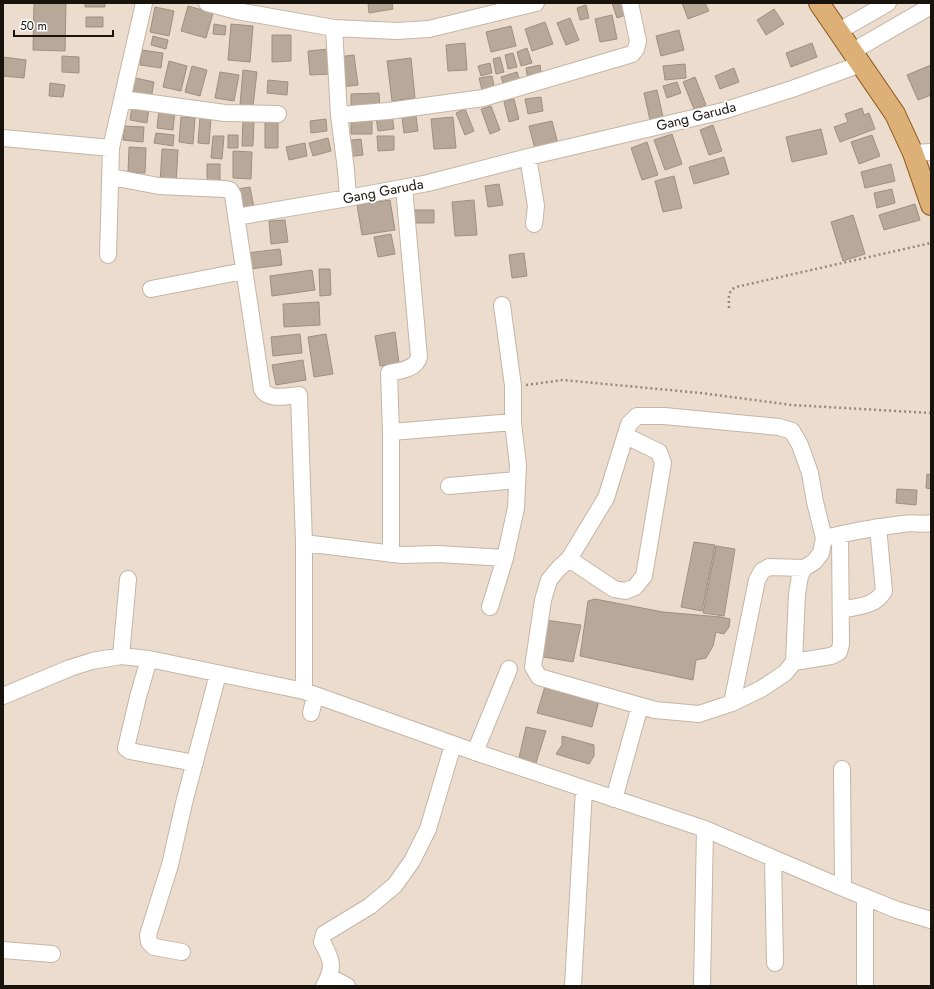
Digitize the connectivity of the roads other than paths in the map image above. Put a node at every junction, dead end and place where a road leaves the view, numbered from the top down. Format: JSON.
{"nodes":[{"id":1,"x":144,"y":3,"type":"edge"},
{"id":2,"x":207,"y":3,"type":"edge"},
{"id":3,"x":536,"y":3,"type":"edge"},
{"id":4,"x":630,"y":3,"type":"edge"},
{"id":5,"x":820,"y":3,"type":"edge"},
{"id":6,"x":888,"y":3,"type":"edge"},
{"id":7,"x":931,"y":6,"type":"edge"},
{"id":8,"x":334,"y":28,"type":"junction"},
{"id":9,"x":839,"y":31,"type":"junction"},
{"id":10,"x":857,"y":58,"type":"junction"},
{"id":11,"x":122,"y":99,"type":"junction"},
{"id":12,"x":278,"y":114,"type":"dead end"},
{"id":13,"x":339,"y":115,"type":"junction"},
{"id":14,"x":3,"y":138,"type":"edge"},
{"id":15,"x":111,"y":148,"type":"junction"},
{"id":16,"x":922,"y":153,"type":"edge"},
{"id":17,"x":528,"y":157,"type":"junction"},
{"id":18,"x":110,"y":177,"type":"junction"},
{"id":19,"x":404,"y":188,"type":"junction"},
{"id":20,"x":348,"y":198,"type":"junction"},
{"id":21,"x":931,"y":205,"type":"edge"},
{"id":22,"x":236,"y":217,"type":"junction"},
{"id":23,"x":534,"y":224,"type":"dead end"},
{"id":24,"x":108,"y":255,"type":"dead end"},
{"id":25,"x":244,"y":271,"type":"junction"},
{"id":26,"x":151,"y":289,"type":"dead end"},
{"id":27,"x":502,"y":305,"type":"dead end"},
{"id":28,"x":512,"y":423,"type":"junction"},
{"id":29,"x":391,"y":432,"type":"junction"},
{"id":30,"x":626,"y":436,"type":"junction"},
{"id":31,"x":517,"y":480,"type":"junction"},
{"id":32,"x":449,"y":486,"type":"dead end"},
{"id":33,"x":931,"y":512,"type":"edge"},
{"id":34,"x":913,"y":522,"type":"junction"},
{"id":35,"x":931,"y":523,"type":"edge"},
{"id":36,"x":878,"y":526,"type":"junction"},
{"id":37,"x":840,"y":535,"type":"junction"},
{"id":38,"x":824,"y":538,"type":"junction"},
{"id":39,"x":304,"y":543,"type":"junction"},
{"id":40,"x":391,"y":554,"type":"junction"},
{"id":41,"x":505,"y":558,"type":"junction"},
{"id":42,"x":569,"y":559,"type":"junction"},
{"id":43,"x":804,"y":568,"type":"junction"},
{"id":44,"x":128,"y":579,"type":"dead end"},
{"id":45,"x":490,"y":606,"type":"dead end"},
{"id":46,"x":841,"y":610,"type":"junction"},
{"id":47,"x":121,"y":656,"type":"junction"},
{"id":48,"x":149,"y":659,"type":"junction"},
{"id":49,"x":794,"y":662,"type":"junction"},
{"id":50,"x":509,"y":670,"type":"dead end"},
{"id":51,"x":218,"y":674,"type":"junction"},
{"id":52,"x":309,"y":693,"type":"junction"},
{"id":53,"x":3,"y":696,"type":"edge"},
{"id":54,"x":732,"y":703,"type":"junction"},
{"id":55,"x":640,"y":706,"type":"junction"},
{"id":56,"x":311,"y":713,"type":"dead end"},
{"id":57,"x":453,"y":745,"type":"junction"},
{"id":58,"x":476,"y":752,"type":"junction"},
{"id":59,"x":195,"y":763,"type":"junction"},
{"id":60,"x":842,"y":769,"type":"dead end"},
{"id":61,"x":584,"y":789,"type":"junction"},
{"id":62,"x":614,"y":799,"type":"junction"},
{"id":63,"x":705,"y":829,"type":"junction"},
{"id":64,"x":773,"y":858,"type":"junction"},
{"id":65,"x":843,"y":888,"type":"junction"},
{"id":66,"x":865,"y":897,"type":"junction"},
{"id":67,"x":931,"y":920,"type":"edge"},
{"id":68,"x":3,"y":950,"type":"edge"},
{"id":69,"x":182,"y":952,"type":"dead end"},
{"id":70,"x":52,"y":954,"type":"dead end"},
{"id":71,"x":775,"y":963,"type":"dead end"},
{"id":72,"x":327,"y":981,"type":"edge"},
{"id":73,"x":347,"y":986,"type":"edge"},
{"id":74,"x":573,"y":986,"type":"edge"},
{"id":75,"x":702,"y":986,"type":"edge"},
{"id":76,"x":865,"y":986,"type":"edge"}],
"edges":[{"from":1,"to":11,"type":"street"},
{"from":2,"to":8,"type":"street"},
{"from":3,"to":8,"type":"street"},
{"from":4,"to":13,"type":"street"},
{"from":5,"to":9,"type":"main road"},
{"from":6,"to":9,"type":"street"},
{"from":7,"to":10,"type":"street","name":"Gang Garuda"},
{"from":8,"to":13,"type":"street"},
{"from":9,"to":10,"type":"main road"},
{"from":10,"to":16,"type":"main road"},
{"from":10,"to":17,"type":"street","name":"Gang Garuda"},
{"from":11,"to":12,"type":"street"},
{"from":11,"to":15,"type":"street"},
{"from":13,"to":20,"type":"street"},
{"from":14,"to":15,"type":"street"},
{"from":15,"to":18,"type":"street"},
{"from":16,"to":21,"type":"main road"},
{"from":17,"to":19,"type":"street","name":"Gang Garuda"},
{"from":17,"to":23,"type":"street"},
{"from":18,"to":22,"type":"street"},
{"from":18,"to":24,"type":"street"},
{"from":19,"to":20,"type":"street","name":"Gang Garuda"},
{"from":19,"to":29,"type":"street"},
{"from":20,"to":22,"type":"street","name":"Gang Garuda"},
{"from":22,"to":25,"type":"street"},
{"from":25,"to":26,"type":"street"},
{"from":25,"to":39,"type":"street"},
{"from":27,"to":28,"type":"street"},
{"from":28,"to":29,"type":"street"},
{"from":28,"to":31,"type":"street"},
{"from":29,"to":40,"type":"street"},
{"from":30,"to":38,"type":"street"},
{"from":30,"to":42,"type":"street"},
{"from":30,"to":42,"type":"street"},
{"from":31,"to":32,"type":"street"},
{"from":31,"to":41,"type":"street"},
{"from":33,"to":34,"type":"street"},
{"from":34,"to":35,"type":"street"},
{"from":34,"to":36,"type":"street"},
{"from":36,"to":37,"type":"street"},
{"from":36,"to":46,"type":"street"},
{"from":37,"to":38,"type":"street"},
{"from":37,"to":46,"type":"street"},
{"from":38,"to":43,"type":"street"},
{"from":39,"to":40,"type":"street"},
{"from":39,"to":52,"type":"street"},
{"from":40,"to":41,"type":"street"},
{"from":41,"to":45,"type":"street"},
{"from":42,"to":55,"type":"street"},
{"from":43,"to":49,"type":"street"},
{"from":43,"to":54,"type":"street"},
{"from":44,"to":47,"type":"street"},
{"from":46,"to":49,"type":"street"},
{"from":47,"to":48,"type":"street"},
{"from":47,"to":53,"type":"street"},
{"from":48,"to":51,"type":"street"},
{"from":48,"to":59,"type":"street"},
{"from":49,"to":54,"type":"street"},
{"from":50,"to":58,"type":"street"},
{"from":51,"to":52,"type":"street"},
{"from":51,"to":59,"type":"street"},
{"from":52,"to":56,"type":"street"},
{"from":52,"to":57,"type":"street"},
{"from":54,"to":55,"type":"street"},
{"from":55,"to":62,"type":"street"},
{"from":57,"to":58,"type":"street"},
{"from":57,"to":72,"type":"street"},
{"from":58,"to":61,"type":"street"},
{"from":59,"to":69,"type":"street"},
{"from":60,"to":65,"type":"street"},
{"from":61,"to":62,"type":"street"},
{"from":61,"to":74,"type":"street"},
{"from":62,"to":63,"type":"street"},
{"from":63,"to":64,"type":"street"},
{"from":63,"to":75,"type":"street"},
{"from":64,"to":65,"type":"street"},
{"from":64,"to":71,"type":"street"},
{"from":65,"to":66,"type":"street"},
{"from":66,"to":67,"type":"street"},
{"from":66,"to":76,"type":"street"},
{"from":68,"to":70,"type":"street"},
{"from":72,"to":73,"type":"street"}]}
